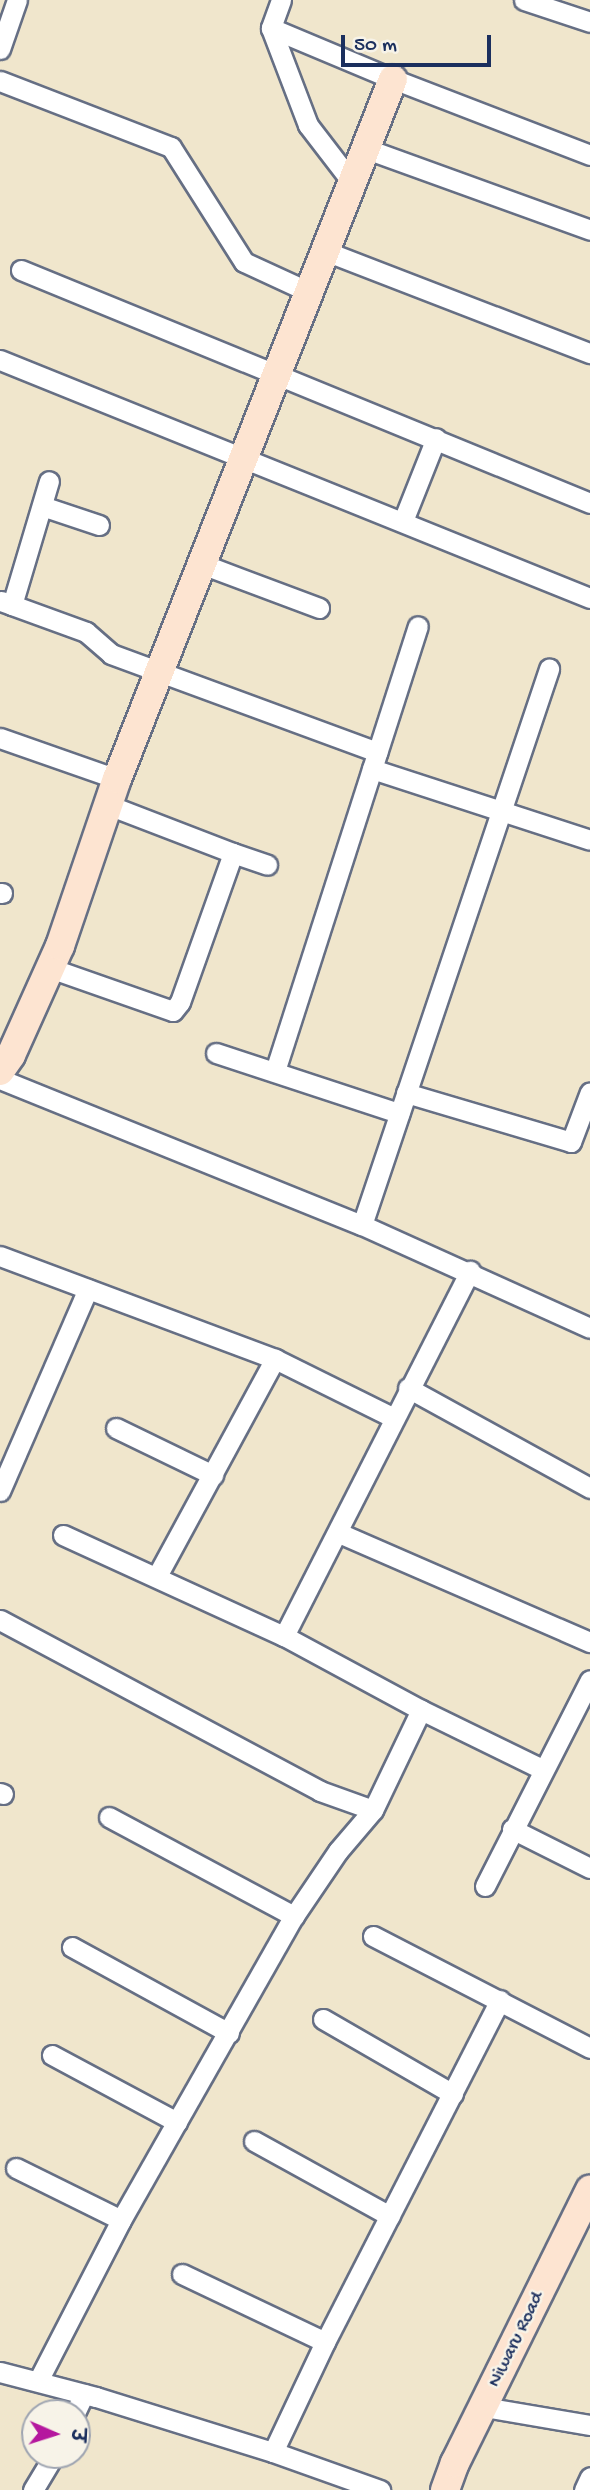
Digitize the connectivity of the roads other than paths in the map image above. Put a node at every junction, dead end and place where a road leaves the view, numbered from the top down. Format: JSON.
{"nodes":[{"id":1,"x":18,"y":0,"type":"edge"},
{"id":2,"x":281,"y":0,"type":"edge"},
{"id":3,"x":524,"y":0,"type":"edge"},
{"id":4,"x":590,"y":22,"type":"edge"},
{"id":5,"x":271,"y":28,"type":"junction"},
{"id":6,"x":0,"y":49,"type":"edge"},
{"id":7,"x":393,"y":79,"type":"junction"},
{"id":8,"x":0,"y":81,"type":"edge"},
{"id":9,"x":364,"y":148,"type":"junction"},
{"id":10,"x":590,"y":155,"type":"edge"},
{"id":11,"x":351,"y":181,"type":"junction"},
{"id":12,"x":590,"y":230,"type":"edge"},
{"id":13,"x":325,"y":251,"type":"junction"},
{"id":14,"x":21,"y":270,"type":"dead end"},
{"id":15,"x":309,"y":292,"type":"junction"},
{"id":16,"x":590,"y":353,"type":"edge"},
{"id":17,"x":0,"y":360,"type":"edge"},
{"id":18,"x":276,"y":376,"type":"junction"},
{"id":19,"x":436,"y":438,"type":"junction"},
{"id":20,"x":244,"y":458,"type":"junction"},
{"id":21,"x":49,"y":481,"type":"dead end"},
{"id":22,"x":590,"y":503,"type":"edge"},
{"id":23,"x":42,"y":506,"type":"junction"},
{"id":24,"x":403,"y":520,"type":"junction"},
{"id":25,"x":99,"y":525,"type":"dead end"},
{"id":26,"x":202,"y":564,"type":"junction"},
{"id":27,"x":590,"y":598,"type":"edge"},
{"id":28,"x":6,"y":603,"type":"edge"},
{"id":29,"x":319,"y":608,"type":"dead end"},
{"id":30,"x":418,"y":626,"type":"dead end"},
{"id":31,"x":549,"y":668,"type":"dead end"},
{"id":32,"x":159,"y":674,"type":"junction"},
{"id":33,"x":0,"y":738,"type":"edge"},
{"id":34,"x":375,"y":760,"type":"junction"},
{"id":35,"x":113,"y":792,"type":"junction"},
{"id":36,"x":501,"y":811,"type":"junction"},
{"id":37,"x":590,"y":840,"type":"edge"},
{"id":38,"x":233,"y":853,"type":"junction"},
{"id":39,"x":267,"y":865,"type":"dead end"},
{"id":40,"x":50,"y":968,"type":"junction"},
{"id":41,"x":216,"y":1054,"type":"dead end"},
{"id":42,"x":0,"y":1071,"type":"edge"},
{"id":43,"x":275,"y":1072,"type":"junction"},
{"id":44,"x":0,"y":1079,"type":"edge"},
{"id":45,"x":590,"y":1092,"type":"edge"},
{"id":46,"x":406,"y":1093,"type":"junction"},
{"id":47,"x":399,"y":1113,"type":"junction"},
{"id":48,"x":362,"y":1225,"type":"junction"},
{"id":49,"x":0,"y":1256,"type":"edge"},
{"id":50,"x":470,"y":1271,"type":"junction"},
{"id":51,"x":88,"y":1289,"type":"junction"},
{"id":52,"x":590,"y":1328,"type":"edge"},
{"id":53,"x":275,"y":1359,"type":"junction"},
{"id":54,"x":408,"y":1388,"type":"junction"},
{"id":55,"x":394,"y":1418,"type":"junction"},
{"id":56,"x":116,"y":1428,"type":"dead end"},
{"id":57,"x":213,"y":1475,"type":"junction"},
{"id":58,"x":590,"y":1488,"type":"edge"},
{"id":59,"x":0,"y":1491,"type":"edge"},
{"id":60,"x":339,"y":1533,"type":"junction"},
{"id":61,"x":63,"y":1535,"type":"dead end"},
{"id":62,"x":157,"y":1576,"type":"junction"},
{"id":63,"x":0,"y":1620,"type":"edge"},
{"id":64,"x":284,"y":1636,"type":"junction"},
{"id":65,"x":590,"y":1642,"type":"edge"},
{"id":66,"x":590,"y":1680,"type":"edge"},
{"id":67,"x":421,"y":1710,"type":"junction"},
{"id":68,"x":542,"y":1769,"type":"junction"},
{"id":69,"x":373,"y":1810,"type":"junction"},
{"id":70,"x":109,"y":1817,"type":"dead end"},
{"id":71,"x":512,"y":1829,"type":"junction"},
{"id":72,"x":590,"y":1868,"type":"edge"},
{"id":73,"x":485,"y":1886,"type":"dead end"},
{"id":74,"x":294,"y":1916,"type":"junction"},
{"id":75,"x":373,"y":1936,"type":"dead end"},
{"id":76,"x":72,"y":1947,"type":"dead end"},
{"id":77,"x":500,"y":2000,"type":"junction"},
{"id":78,"x":323,"y":2019,"type":"dead end"},
{"id":79,"x":229,"y":2033,"type":"junction"},
{"id":80,"x":590,"y":2048,"type":"edge"},
{"id":81,"x":52,"y":2055,"type":"dead end"},
{"id":82,"x":453,"y":2094,"type":"junction"},
{"id":83,"x":177,"y":2122,"type":"junction"},
{"id":84,"x":254,"y":2141,"type":"dead end"},
{"id":85,"x":16,"y":2168,"type":"dead end"},
{"id":86,"x":590,"y":2192,"type":"edge"},
{"id":87,"x":390,"y":2216,"type":"junction"},
{"id":88,"x":121,"y":2220,"type":"junction"},
{"id":89,"x":182,"y":2274,"type":"dead end"},
{"id":90,"x":325,"y":2342,"type":"junction"},
{"id":91,"x":0,"y":2372,"type":"edge"},
{"id":92,"x":38,"y":2381,"type":"junction"},
{"id":93,"x":85,"y":2394,"type":"junction"},
{"id":94,"x":82,"y":2399,"type":"edge"},
{"id":95,"x":484,"y":2407,"type":"junction"},
{"id":96,"x":590,"y":2425,"type":"edge"},
{"id":97,"x":273,"y":2452,"type":"junction"},
{"id":98,"x":46,"y":2469,"type":"edge"},
{"id":99,"x":590,"y":2477,"type":"edge"},
{"id":100,"x":33,"y":2490,"type":"edge"},
{"id":101,"x":380,"y":2490,"type":"edge"},
{"id":102,"x":445,"y":2490,"type":"edge"},
{"id":103,"x":584,"y":2490,"type":"edge"}],
"edges":[{"from":1,"to":6,"type":"street"},
{"from":2,"to":5,"type":"street"},
{"from":3,"to":4,"type":"street"},
{"from":5,"to":7,"type":"street"},
{"from":5,"to":11,"type":"street"},
{"from":7,"to":9,"type":"street"},
{"from":7,"to":10,"type":"street"},
{"from":8,"to":15,"type":"street"},
{"from":9,"to":11,"type":"street"},
{"from":9,"to":12,"type":"street"},
{"from":11,"to":13,"type":"street"},
{"from":13,"to":15,"type":"street"},
{"from":13,"to":16,"type":"street"},
{"from":14,"to":18,"type":"street"},
{"from":15,"to":18,"type":"street"},
{"from":17,"to":20,"type":"street"},
{"from":18,"to":19,"type":"street"},
{"from":18,"to":20,"type":"street"},
{"from":19,"to":22,"type":"street"},
{"from":19,"to":24,"type":"street"},
{"from":20,"to":24,"type":"street"},
{"from":20,"to":26,"type":"street"},
{"from":21,"to":23,"type":"street"},
{"from":23,"to":25,"type":"street"},
{"from":23,"to":28,"type":"street"},
{"from":24,"to":27,"type":"street"},
{"from":26,"to":29,"type":"street"},
{"from":26,"to":32,"type":"street"},
{"from":28,"to":32,"type":"street"},
{"from":30,"to":34,"type":"street"},
{"from":31,"to":36,"type":"street"},
{"from":32,"to":34,"type":"street"},
{"from":32,"to":35,"type":"street"},
{"from":33,"to":35,"type":"street"},
{"from":34,"to":36,"type":"street"},
{"from":34,"to":43,"type":"street"},
{"from":35,"to":38,"type":"street"},
{"from":35,"to":40,"type":"street"},
{"from":36,"to":37,"type":"street"},
{"from":36,"to":46,"type":"street"},
{"from":38,"to":39,"type":"street"},
{"from":38,"to":40,"type":"street"},
{"from":40,"to":42,"type":"street"},
{"from":41,"to":43,"type":"street"},
{"from":43,"to":47,"type":"street"},
{"from":44,"to":48,"type":"street"},
{"from":45,"to":46,"type":"street"},
{"from":46,"to":47,"type":"street"},
{"from":47,"to":48,"type":"street"},
{"from":48,"to":50,"type":"street"},
{"from":49,"to":51,"type":"street"},
{"from":50,"to":52,"type":"street"},
{"from":50,"to":54,"type":"street"},
{"from":51,"to":53,"type":"street"},
{"from":51,"to":59,"type":"street"},
{"from":53,"to":55,"type":"street"},
{"from":53,"to":57,"type":"street"},
{"from":54,"to":55,"type":"street"},
{"from":54,"to":58,"type":"street"},
{"from":55,"to":60,"type":"street"},
{"from":56,"to":57,"type":"street"},
{"from":57,"to":62,"type":"street"},
{"from":60,"to":64,"type":"street"},
{"from":60,"to":65,"type":"street"},
{"from":61,"to":62,"type":"street"},
{"from":62,"to":64,"type":"street"},
{"from":63,"to":69,"type":"street"},
{"from":64,"to":67,"type":"street"},
{"from":66,"to":68,"type":"street"},
{"from":67,"to":68,"type":"street"},
{"from":67,"to":69,"type":"street"},
{"from":68,"to":71,"type":"street"},
{"from":69,"to":74,"type":"street"},
{"from":70,"to":74,"type":"street"},
{"from":71,"to":72,"type":"street"},
{"from":71,"to":73,"type":"street"},
{"from":74,"to":79,"type":"street"},
{"from":75,"to":77,"type":"street"},
{"from":76,"to":79,"type":"street"},
{"from":77,"to":80,"type":"street"},
{"from":77,"to":82,"type":"street"},
{"from":78,"to":82,"type":"street"},
{"from":79,"to":83,"type":"street"},
{"from":81,"to":83,"type":"street"},
{"from":82,"to":87,"type":"street"},
{"from":83,"to":88,"type":"street"},
{"from":84,"to":87,"type":"street"},
{"from":85,"to":88,"type":"street"},
{"from":86,"to":95,"type":"street","name":"Niwaru Road"},
{"from":87,"to":90,"type":"street"},
{"from":88,"to":92,"type":"street"},
{"from":89,"to":90,"type":"street"},
{"from":90,"to":97,"type":"street"},
{"from":91,"to":92,"type":"street"},
{"from":92,"to":93,"type":"street"},
{"from":93,"to":94,"type":"street"},
{"from":93,"to":97,"type":"street"},
{"from":95,"to":96,"type":"street"},
{"from":95,"to":102,"type":"street","name":"Niwaru Road"},
{"from":97,"to":101,"type":"street"},
{"from":98,"to":100,"type":"street"},
{"from":99,"to":103,"type":"street"}]}
